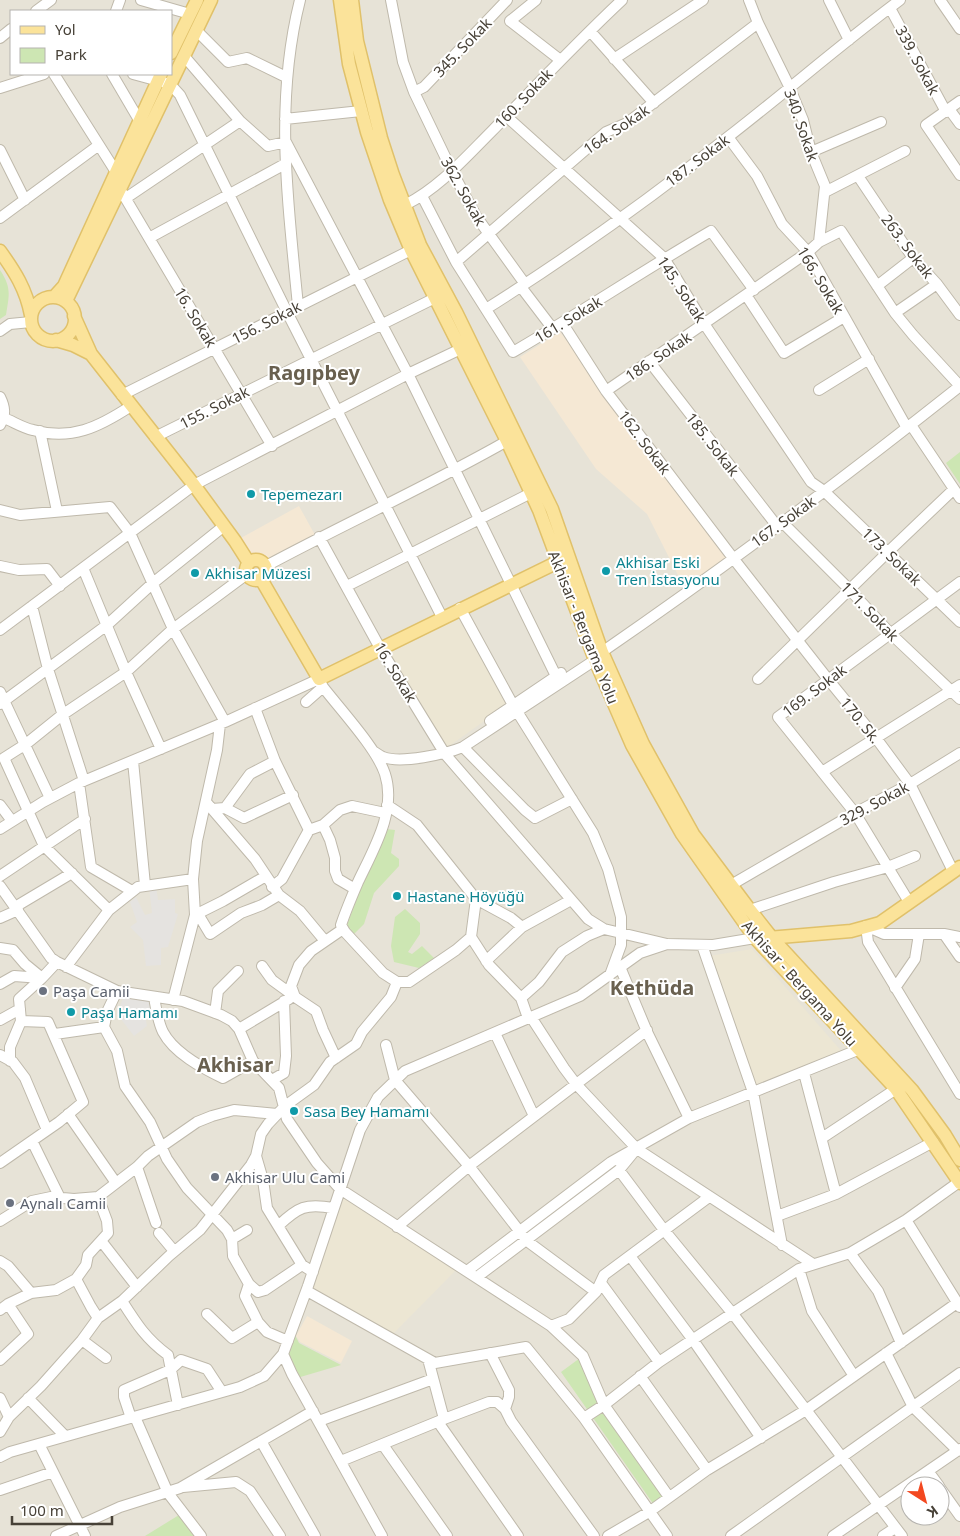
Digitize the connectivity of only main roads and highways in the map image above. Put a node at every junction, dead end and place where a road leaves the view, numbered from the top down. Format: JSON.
{"nodes":[{"id":1,"x":198,"y":0,"type":"edge"},
{"id":2,"x":211,"y":0,"type":"edge"},
{"id":3,"x":340,"y":0,"type":"edge"},
{"id":4,"x":352,"y":0,"type":"edge"},
{"id":5,"x":178,"y":54,"type":"edge"},
{"id":6,"x":159,"y":77,"type":"edge"},
{"id":7,"x":0,"y":251,"type":"edge"},
{"id":8,"x":18,"y":276,"type":"junction"},
{"id":9,"x":57,"y":298,"type":"junction"},
{"id":10,"x":74,"y":316,"type":"junction"},
{"id":11,"x":31,"y":318,"type":"junction"},
{"id":12,"x":56,"y":340,"type":"junction"},
{"id":13,"x":466,"y":346,"type":"junction"},
{"id":14,"x":91,"y":354,"type":"junction"},
{"id":15,"x":563,"y":559,"type":"junction"},
{"id":16,"x":248,"y":569,"type":"junction"},
{"id":17,"x":261,"y":579,"type":"junction"},
{"id":18,"x":597,"y":655,"type":"junction"},
{"id":19,"x":956,"y":869,"type":"edge"},
{"id":20,"x":756,"y":938,"type":"junction"},
{"id":21,"x":772,"y":938,"type":"junction"},
{"id":22,"x":960,"y":1160,"type":"edge"},
{"id":23,"x":960,"y":1182,"type":"edge"}],
"edges":[{"from":1,"to":5,"type":"main road"},
{"from":2,"to":5,"type":"main road"},
{"from":3,"to":13,"type":"main road","name":"Akhisar - Bergama Yolu"},
{"from":4,"to":13,"type":"main road","name":"Akhisar - Bergama Yolu"},
{"from":5,"to":9,"type":"main road"},
{"from":6,"to":9,"type":"main road"},
{"from":7,"to":8,"type":"main road"},
{"from":8,"to":9,"type":"main road"},
{"from":8,"to":11,"type":"main road"},
{"from":9,"to":10,"type":"main road"},
{"from":9,"to":11,"type":"main road"},
{"from":10,"to":12,"type":"main road"},
{"from":10,"to":14,"type":"main road"},
{"from":11,"to":12,"type":"main road"},
{"from":12,"to":14,"type":"main road"},
{"from":13,"to":15,"type":"main road","name":"Akhisar - Bergama Yolu"},
{"from":13,"to":15,"type":"main road","name":"Akhisar - Bergama Yolu"},
{"from":14,"to":16,"type":"main road"},
{"from":15,"to":17,"type":"main road"},
{"from":15,"to":18,"type":"main road","name":"Akhisar - Bergama Yolu"},
{"from":16,"to":17,"type":"main road"},
{"from":16,"to":17,"type":"main road"},
{"from":18,"to":20,"type":"main road","name":"Akhisar - Bergama Yolu"},
{"from":18,"to":21,"type":"main road","name":"Akhisar - Bergama Yolu"},
{"from":19,"to":21,"type":"main road"},
{"from":20,"to":21,"type":"main road"},
{"from":20,"to":23,"type":"main road","name":"Akhisar - Bergama Yolu"},
{"from":21,"to":22,"type":"main road","name":"Akhisar - Bergama Yolu"}]}
